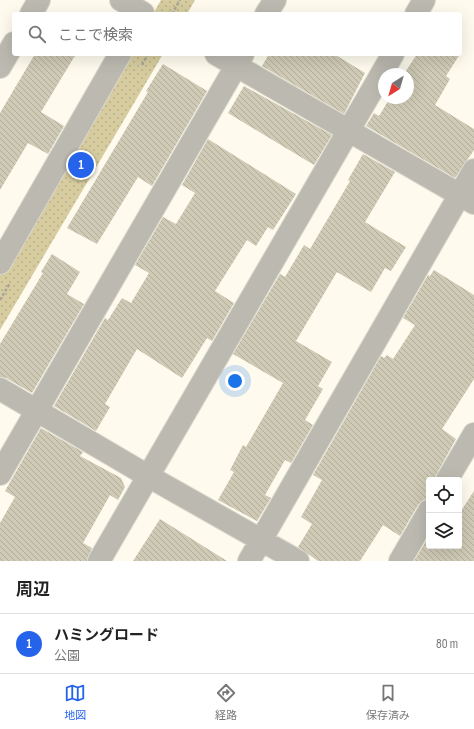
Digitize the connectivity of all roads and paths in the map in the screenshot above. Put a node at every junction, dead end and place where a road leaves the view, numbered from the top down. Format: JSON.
{"nodes":[{"id":1,"x":39,"y":0,"type":"edge"},
{"id":2,"x":121,"y":0,"type":"edge"},
{"id":3,"x":180,"y":0,"type":"edge"},
{"id":4,"x":275,"y":0,"type":"edge"},
{"id":5,"x":424,"y":0,"type":"edge"},
{"id":6,"x":146,"y":9,"type":"edge"},
{"id":7,"x":32,"y":12,"type":"edge"},
{"id":8,"x":173,"y":12,"type":"edge"},
{"id":9,"x":267,"y":12,"type":"edge"},
{"id":10,"x":417,"y":12,"type":"edge"},
{"id":11,"x":12,"y":46,"type":"edge"},
{"id":12,"x":119,"y":56,"type":"edge"},
{"id":13,"x":224,"y":56,"type":"edge"},
{"id":14,"x":392,"y":56,"type":"edge"},
{"id":15,"x":240,"y":60,"type":"edge"},
{"id":16,"x":0,"y":67,"type":"edge"},
{"id":17,"x":348,"y":132,"type":"junction"},
{"id":18,"x":474,"y":170,"type":"edge"},
{"id":19,"x":467,"y":199,"type":"edge"},
{"id":20,"x":0,"y":263,"type":"edge"},
{"id":21,"x":0,"y":389,"type":"edge"},
{"id":22,"x":37,"y":410,"type":"junction"},
{"id":23,"x":474,"y":434,"type":"edge"},
{"id":24,"x":0,"y":474,"type":"edge"},
{"id":25,"x":148,"y":476,"type":"junction"},
{"id":26,"x":449,"y":477,"type":"edge"},
{"id":27,"x":428,"y":513,"type":"edge"},
{"id":28,"x":262,"y":540,"type":"junction"},
{"id":29,"x":99,"y":561,"type":"edge"},
{"id":30,"x":249,"y":561,"type":"edge"},
{"id":31,"x":298,"y":561,"type":"edge"},
{"id":32,"x":400,"y":561,"type":"edge"}],
"edges":[{"from":1,"to":7,"type":"street"},
{"from":2,"to":6,"type":"street"},
{"from":3,"to":8,"type":"path"},
{"from":4,"to":9,"type":"street"},
{"from":5,"to":10,"type":"street"},
{"from":11,"to":16,"type":"street"},
{"from":12,"to":20,"type":"street"},
{"from":13,"to":15,"type":"street"},
{"from":14,"to":17,"type":"street"},
{"from":15,"to":17,"type":"street"},
{"from":15,"to":22,"type":"street"},
{"from":17,"to":19,"type":"street"},
{"from":17,"to":25,"type":"street"},
{"from":18,"to":19,"type":"street"},
{"from":19,"to":28,"type":"street"},
{"from":21,"to":22,"type":"street"},
{"from":22,"to":24,"type":"street"},
{"from":22,"to":25,"type":"street"},
{"from":23,"to":26,"type":"street"},
{"from":25,"to":28,"type":"street"},
{"from":25,"to":29,"type":"street"},
{"from":27,"to":32,"type":"street"},
{"from":28,"to":30,"type":"street"},
{"from":28,"to":31,"type":"street"}]}
